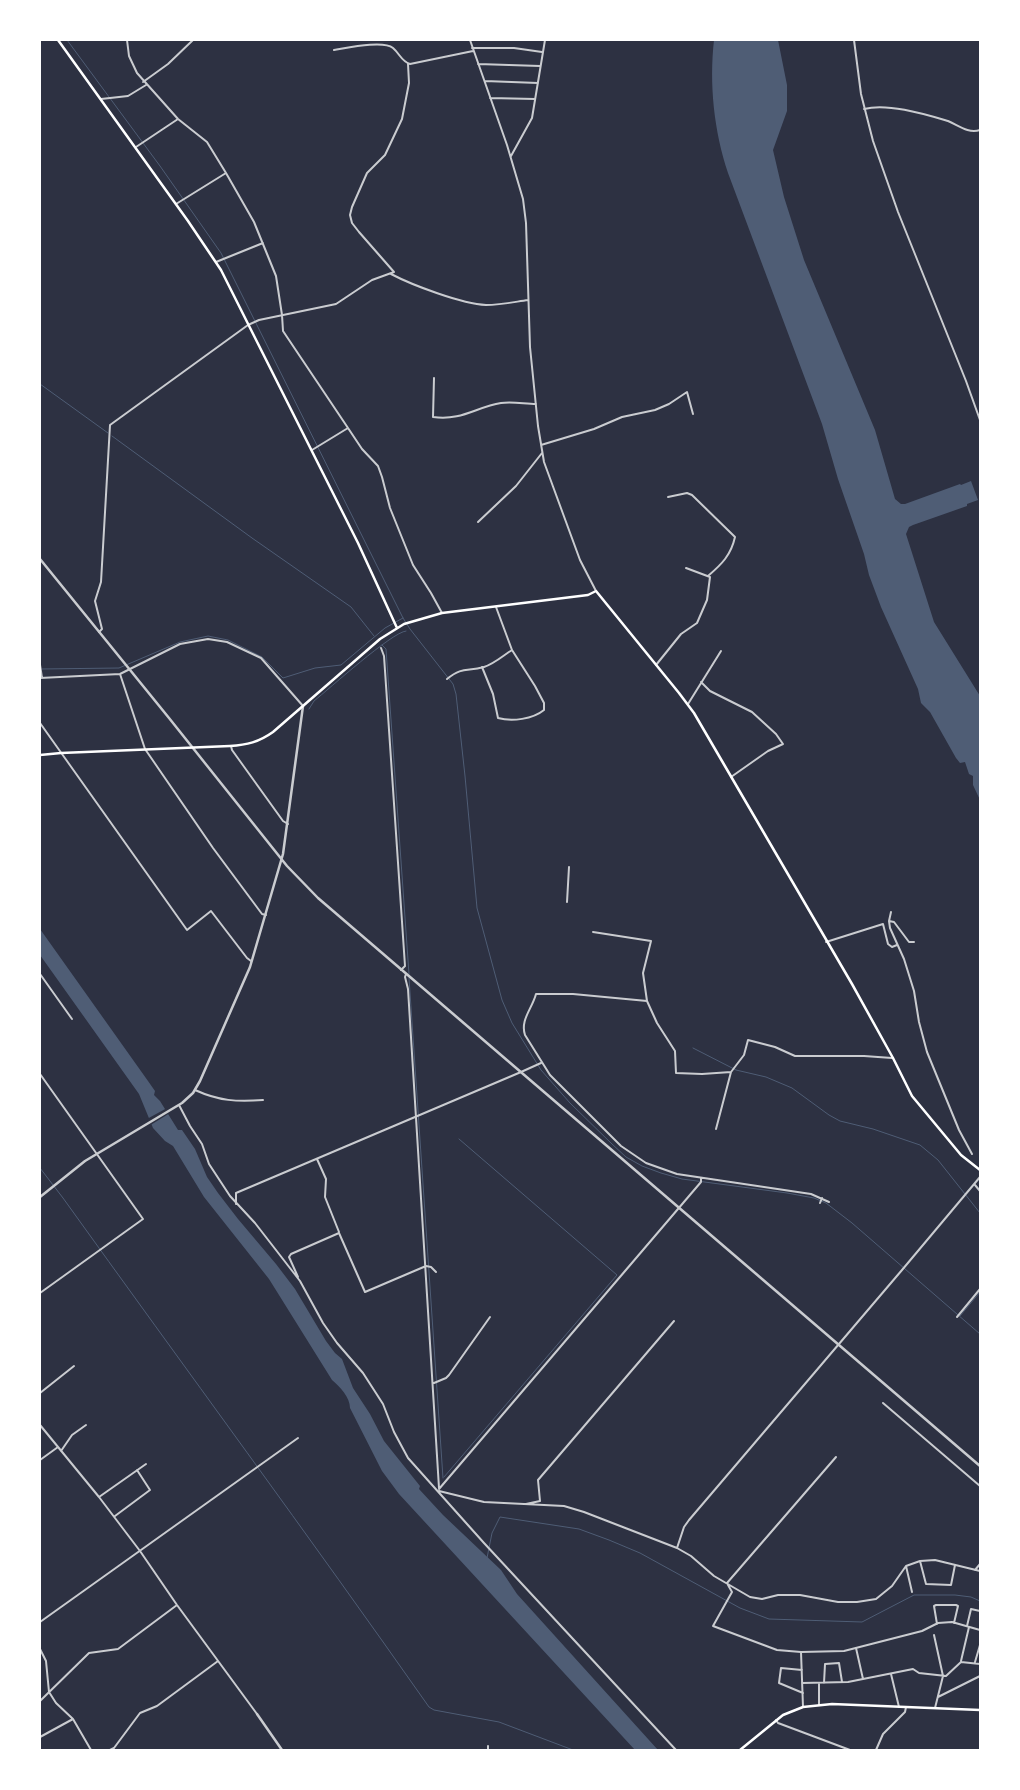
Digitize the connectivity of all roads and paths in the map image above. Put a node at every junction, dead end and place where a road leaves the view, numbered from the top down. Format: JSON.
{"nodes":[{"id":1,"x":58,"y":40,"type":"edge"},
{"id":2,"x":127,"y":40,"type":"edge"},
{"id":3,"x":193,"y":40,"type":"edge"},
{"id":4,"x":470,"y":40,"type":"edge"},
{"id":5,"x":545,"y":40,"type":"edge"},
{"id":6,"x":854,"y":40,"type":"edge"},
{"id":7,"x":473,"y":49,"type":"junction"},
{"id":8,"x":334,"y":50,"type":"dead end"},
{"id":9,"x":543,"y":52,"type":"junction"},
{"id":10,"x":408,"y":64,"type":"junction"},
{"id":11,"x":478,"y":64,"type":"junction"},
{"id":12,"x":540,"y":66,"type":"junction"},
{"id":13,"x":484,"y":80,"type":"junction"},
{"id":14,"x":143,"y":82,"type":"junction"},
{"id":15,"x":538,"y":83,"type":"junction"},
{"id":16,"x":146,"y":85,"type":"junction"},
{"id":17,"x":490,"y":98,"type":"junction"},
{"id":18,"x":101,"y":99,"type":"junction"},
{"id":19,"x":535,"y":99,"type":"junction"},
{"id":20,"x":864,"y":109,"type":"junction"},
{"id":21,"x":178,"y":119,"type":"junction"},
{"id":22,"x":980,"y":130,"type":"edge"},
{"id":23,"x":135,"y":148,"type":"junction"},
{"id":24,"x":510,"y":157,"type":"junction"},
{"id":25,"x":226,"y":173,"type":"junction"},
{"id":26,"x":176,"y":204,"type":"junction"},
{"id":27,"x":263,"y":243,"type":"junction"},
{"id":28,"x":216,"y":262,"type":"junction"},
{"id":29,"x":390,"y":273,"type":"junction"},
{"id":30,"x":528,"y":300,"type":"junction"},
{"id":31,"x":282,"y":315,"type":"junction"},
{"id":32,"x":248,"y":325,"type":"junction"},
{"id":33,"x":434,"y":378,"type":"dead end"},
{"id":34,"x":536,"y":404,"type":"junction"},
{"id":35,"x":693,"y":414,"type":"dead end"},
{"id":36,"x":980,"y":420,"type":"edge"},
{"id":37,"x":348,"y":428,"type":"junction"},
{"id":38,"x":541,"y":445,"type":"junction"},
{"id":39,"x":312,"y":450,"type":"junction"},
{"id":40,"x":542,"y":453,"type":"junction"},
{"id":41,"x":668,"y":498,"type":"dead end"},
{"id":42,"x":478,"y":522,"type":"dead end"},
{"id":43,"x":739,"y":538,"type":"dead end"},
{"id":44,"x":735,"y":540,"type":"junction"},
{"id":45,"x":40,"y":560,"type":"edge"},
{"id":46,"x":686,"y":568,"type":"dead end"},
{"id":47,"x":708,"y":576,"type":"junction"},
{"id":48,"x":596,"y":591,"type":"junction"},
{"id":49,"x":496,"y":607,"type":"junction"},
{"id":50,"x":442,"y":613,"type":"junction"},
{"id":51,"x":396,"y":628,"type":"junction"},
{"id":52,"x":99,"y":632,"type":"junction"},
{"id":53,"x":381,"y":648,"type":"dead end"},
{"id":54,"x":512,"y":650,"type":"junction"},
{"id":55,"x":721,"y":651,"type":"dead end"},
{"id":56,"x":40,"y":665,"type":"edge"},
{"id":57,"x":656,"y":665,"type":"junction"},
{"id":58,"x":482,"y":667,"type":"junction"},
{"id":59,"x":129,"y":670,"type":"junction"},
{"id":60,"x":120,"y":674,"type":"junction"},
{"id":61,"x":41,"y":678,"type":"edge"},
{"id":62,"x":447,"y":679,"type":"dead end"},
{"id":63,"x":701,"y":682,"type":"junction"},
{"id":64,"x":688,"y":704,"type":"junction"},
{"id":65,"x":303,"y":706,"type":"junction"},
{"id":66,"x":40,"y":723,"type":"edge"},
{"id":67,"x":231,"y":746,"type":"junction"},
{"id":68,"x":192,"y":747,"type":"junction"},
{"id":69,"x":145,"y":749,"type":"junction"},
{"id":70,"x":62,"y":753,"type":"junction"},
{"id":71,"x":40,"y":755,"type":"edge"},
{"id":72,"x":731,"y":778,"type":"junction"},
{"id":73,"x":288,"y":824,"type":"junction"},
{"id":74,"x":282,"y":859,"type":"junction"},
{"id":75,"x":569,"y":866,"type":"dead end"},
{"id":76,"x":567,"y":902,"type":"dead end"},
{"id":77,"x":891,"y":912,"type":"dead end"},
{"id":78,"x":266,"y":915,"type":"junction"},
{"id":79,"x":889,"y":922,"type":"junction"},
{"id":80,"x":593,"y":932,"type":"dead end"},
{"id":81,"x":826,"y":942,"type":"junction"},
{"id":82,"x":914,"y":942,"type":"dead end"},
{"id":83,"x":651,"y":945,"type":"junction"},
{"id":84,"x":654,"y":945,"type":"dead end"},
{"id":85,"x":897,"y":945,"type":"junction"},
{"id":86,"x":252,"y":961,"type":"junction"},
{"id":87,"x":401,"y":970,"type":"junction"},
{"id":88,"x":40,"y":974,"type":"edge"},
{"id":89,"x":406,"y":974,"type":"junction"},
{"id":90,"x":647,"y":1002,"type":"junction"},
{"id":91,"x":72,"y":1019,"type":"dead end"},
{"id":92,"x":893,"y":1058,"type":"junction"},
{"id":93,"x":541,"y":1062,"type":"junction"},
{"id":94,"x":732,"y":1071,"type":"junction"},
{"id":95,"x":521,"y":1072,"type":"junction"},
{"id":96,"x":40,"y":1074,"type":"edge"},
{"id":97,"x":195,"y":1090,"type":"junction"},
{"id":98,"x":263,"y":1100,"type":"dead end"},
{"id":99,"x":179,"y":1105,"type":"junction"},
{"id":100,"x":414,"y":1118,"type":"junction"},
{"id":101,"x":716,"y":1129,"type":"dead end"},
{"id":102,"x":97,"y":1153,"type":"junction"},
{"id":103,"x":972,"y":1154,"type":"dead end"},
{"id":104,"x":317,"y":1159,"type":"junction"},
{"id":105,"x":980,"y":1170,"type":"edge"},
{"id":106,"x":980,"y":1177,"type":"edge"},
{"id":107,"x":702,"y":1178,"type":"junction"},
{"id":108,"x":974,"y":1184,"type":"junction"},
{"id":109,"x":980,"y":1191,"type":"edge"},
{"id":110,"x":40,"y":1197,"type":"edge"},
{"id":111,"x":822,"y":1198,"type":"junction"},
{"id":112,"x":829,"y":1202,"type":"dead end"},
{"id":113,"x":820,"y":1203,"type":"dead end"},
{"id":114,"x":236,"y":1204,"type":"junction"},
{"id":115,"x":679,"y":1207,"type":"junction"},
{"id":116,"x":339,"y":1233,"type":"junction"},
{"id":117,"x":426,"y":1266,"type":"junction"},
{"id":118,"x":436,"y":1272,"type":"dead end"},
{"id":119,"x":300,"y":1281,"type":"junction"},
{"id":120,"x":980,"y":1289,"type":"edge"},
{"id":121,"x":40,"y":1292,"type":"edge"},
{"id":122,"x":958,"y":1315,"type":"dead end"},
{"id":123,"x":490,"y":1317,"type":"dead end"},
{"id":124,"x":674,"y":1321,"type":"dead end"},
{"id":125,"x":839,"y":1345,"type":"junction"},
{"id":126,"x":74,"y":1366,"type":"dead end"},
{"id":127,"x":434,"y":1383,"type":"junction"},
{"id":128,"x":40,"y":1393,"type":"edge"},
{"id":129,"x":883,"y":1403,"type":"dead end"},
{"id":130,"x":40,"y":1425,"type":"edge"},
{"id":131,"x":86,"y":1425,"type":"dead end"},
{"id":132,"x":298,"y":1438,"type":"dead end"},
{"id":133,"x":58,"y":1447,"type":"junction"},
{"id":134,"x":61,"y":1451,"type":"junction"},
{"id":135,"x":836,"y":1457,"type":"dead end"},
{"id":136,"x":40,"y":1460,"type":"edge"},
{"id":137,"x":146,"y":1464,"type":"dead end"},
{"id":138,"x":980,"y":1466,"type":"edge"},
{"id":139,"x":137,"y":1470,"type":"junction"},
{"id":140,"x":980,"y":1486,"type":"edge"},
{"id":141,"x":438,"y":1489,"type":"junction"},
{"id":142,"x":99,"y":1497,"type":"junction"},
{"id":143,"x":519,"y":1504,"type":"junction"},
{"id":144,"x":114,"y":1517,"type":"junction"},
{"id":145,"x":677,"y":1548,"type":"junction"},
{"id":146,"x":140,"y":1551,"type":"junction"},
{"id":147,"x":920,"y":1562,"type":"junction"},
{"id":148,"x":955,"y":1564,"type":"junction"},
{"id":149,"x":980,"y":1564,"type":"edge"},
{"id":150,"x":906,"y":1566,"type":"junction"},
{"id":151,"x":975,"y":1570,"type":"junction"},
{"id":152,"x":980,"y":1571,"type":"edge"},
{"id":153,"x":727,"y":1583,"type":"junction"},
{"id":154,"x":980,"y":1585,"type":"edge"},
{"id":155,"x":980,"y":1589,"type":"edge"},
{"id":156,"x":912,"y":1592,"type":"dead end"},
{"id":157,"x":177,"y":1605,"type":"junction"},
{"id":158,"x":980,"y":1612,"type":"edge"},
{"id":159,"x":40,"y":1622,"type":"edge"},
{"id":160,"x":954,"y":1623,"type":"junction"},
{"id":161,"x":937,"y":1624,"type":"junction"},
{"id":162,"x":968,"y":1626,"type":"junction"},
{"id":163,"x":980,"y":1630,"type":"edge"},
{"id":164,"x":934,"y":1635,"type":"dead end"},
{"id":165,"x":980,"y":1645,"type":"edge"},
{"id":166,"x":856,"y":1648,"type":"junction"},
{"id":167,"x":40,"y":1649,"type":"edge"},
{"id":168,"x":801,"y":1652,"type":"junction"},
{"id":169,"x":218,"y":1661,"type":"junction"},
{"id":170,"x":961,"y":1662,"type":"junction"},
{"id":171,"x":974,"y":1663,"type":"junction"},
{"id":172,"x":980,"y":1664,"type":"edge"},
{"id":173,"x":802,"y":1670,"type":"junction"},
{"id":174,"x":891,"y":1674,"type":"junction"},
{"id":175,"x":943,"y":1676,"type":"junction"},
{"id":176,"x":980,"y":1676,"type":"edge"},
{"id":177,"x":864,"y":1679,"type":"junction"},
{"id":178,"x":842,"y":1682,"type":"junction"},
{"id":179,"x":802,"y":1683,"type":"junction"},
{"id":180,"x":819,"y":1683,"type":"junction"},
{"id":181,"x":824,"y":1683,"type":"junction"},
{"id":182,"x":50,"y":1692,"type":"junction"},
{"id":183,"x":802,"y":1693,"type":"junction"},
{"id":184,"x":938,"y":1697,"type":"junction"},
{"id":185,"x":40,"y":1701,"type":"edge"},
{"id":186,"x":819,"y":1705,"type":"junction"},
{"id":187,"x":803,"y":1707,"type":"junction"},
{"id":188,"x":899,"y":1707,"type":"junction"},
{"id":189,"x":906,"y":1707,"type":"junction"},
{"id":190,"x":935,"y":1708,"type":"junction"},
{"id":191,"x":980,"y":1710,"type":"edge"},
{"id":192,"x":257,"y":1714,"type":"joint"},
{"id":193,"x":73,"y":1719,"type":"junction"},
{"id":194,"x":776,"y":1720,"type":"junction"},
{"id":195,"x":40,"y":1737,"type":"edge"},
{"id":196,"x":488,"y":1746,"type":"dead end"},
{"id":197,"x":91,"y":1750,"type":"edge"},
{"id":198,"x":110,"y":1750,"type":"edge"},
{"id":199,"x":282,"y":1750,"type":"edge"},
{"id":200,"x":488,"y":1750,"type":"edge"},
{"id":201,"x":676,"y":1750,"type":"edge"},
{"id":202,"x":740,"y":1750,"type":"edge"},
{"id":203,"x":850,"y":1750,"type":"edge"},
{"id":204,"x":876,"y":1750,"type":"edge"}],
"edges":[{"from":1,"to":18,"type":"main road"},
{"from":2,"to":14,"type":"street"},
{"from":3,"to":14,"type":"street"},
{"from":4,"to":7,"type":"street"},
{"from":5,"to":9,"type":"street"},
{"from":6,"to":20,"type":"street"},
{"from":7,"to":9,"type":"street"},
{"from":7,"to":10,"type":"street"},
{"from":7,"to":11,"type":"street"},
{"from":8,"to":10,"type":"street"},
{"from":9,"to":12,"type":"street"},
{"from":10,"to":29,"type":"street"},
{"from":11,"to":12,"type":"street"},
{"from":11,"to":13,"type":"street"},
{"from":12,"to":15,"type":"street"},
{"from":13,"to":15,"type":"street"},
{"from":13,"to":17,"type":"street"},
{"from":14,"to":16,"type":"street"},
{"from":15,"to":19,"type":"street"},
{"from":16,"to":18,"type":"street"},
{"from":16,"to":21,"type":"street"},
{"from":17,"to":19,"type":"street"},
{"from":17,"to":24,"type":"street"},
{"from":18,"to":23,"type":"main road"},
{"from":19,"to":24,"type":"street"},
{"from":20,"to":22,"type":"street"},
{"from":20,"to":36,"type":"street"},
{"from":21,"to":23,"type":"street"},
{"from":21,"to":25,"type":"street"},
{"from":23,"to":26,"type":"main road"},
{"from":24,"to":30,"type":"street"},
{"from":25,"to":26,"type":"street"},
{"from":25,"to":27,"type":"street"},
{"from":26,"to":28,"type":"main road"},
{"from":27,"to":28,"type":"street"},
{"from":27,"to":31,"type":"street"},
{"from":28,"to":32,"type":"main road"},
{"from":29,"to":30,"type":"street"},
{"from":29,"to":31,"type":"street"},
{"from":30,"to":34,"type":"street"},
{"from":31,"to":32,"type":"street"},
{"from":31,"to":37,"type":"street"},
{"from":32,"to":39,"type":"main road"},
{"from":32,"to":52,"type":"street"},
{"from":33,"to":34,"type":"street"},
{"from":34,"to":38,"type":"street"},
{"from":35,"to":38,"type":"street"},
{"from":37,"to":39,"type":"street"},
{"from":37,"to":50,"type":"street"},
{"from":38,"to":40,"type":"street"},
{"from":39,"to":51,"type":"main road"},
{"from":40,"to":42,"type":"street"},
{"from":40,"to":48,"type":"street"},
{"from":41,"to":44,"type":"street"},
{"from":43,"to":44,"type":"street"},
{"from":44,"to":47,"type":"street"},
{"from":45,"to":52,"type":"street"},
{"from":46,"to":47,"type":"street"},
{"from":47,"to":57,"type":"street"},
{"from":48,"to":49,"type":"main road"},
{"from":48,"to":57,"type":"main road"},
{"from":49,"to":50,"type":"main road"},
{"from":49,"to":54,"type":"street"},
{"from":50,"to":51,"type":"main road"},
{"from":51,"to":65,"type":"main road"},
{"from":52,"to":59,"type":"street"},
{"from":53,"to":87,"type":"street"},
{"from":54,"to":58,"type":"street"},
{"from":54,"to":58,"type":"street"},
{"from":55,"to":63,"type":"street"},
{"from":56,"to":61,"type":"street"},
{"from":57,"to":64,"type":"main road"},
{"from":58,"to":62,"type":"street"},
{"from":59,"to":60,"type":"street"},
{"from":59,"to":65,"type":"street"},
{"from":59,"to":68,"type":"street"},
{"from":60,"to":61,"type":"street"},
{"from":60,"to":69,"type":"street"},
{"from":63,"to":64,"type":"street"},
{"from":63,"to":72,"type":"street"},
{"from":64,"to":72,"type":"main road"},
{"from":65,"to":67,"type":"main road"},
{"from":65,"to":73,"type":"street"},
{"from":66,"to":70,"type":"street"},
{"from":67,"to":68,"type":"main road"},
{"from":67,"to":73,"type":"street"},
{"from":68,"to":69,"type":"main road"},
{"from":68,"to":74,"type":"street"},
{"from":69,"to":70,"type":"main road"},
{"from":69,"to":78,"type":"street"},
{"from":70,"to":71,"type":"main road"},
{"from":70,"to":86,"type":"street"},
{"from":72,"to":81,"type":"main road"},
{"from":73,"to":74,"type":"street"},
{"from":74,"to":78,"type":"street"},
{"from":74,"to":87,"type":"street"},
{"from":75,"to":76,"type":"street"},
{"from":77,"to":79,"type":"street"},
{"from":78,"to":86,"type":"street"},
{"from":79,"to":82,"type":"street"},
{"from":79,"to":85,"type":"street"},
{"from":80,"to":83,"type":"street"},
{"from":81,"to":85,"type":"street"},
{"from":81,"to":92,"type":"main road"},
{"from":83,"to":84,"type":"street"},
{"from":83,"to":90,"type":"street"},
{"from":85,"to":103,"type":"street"},
{"from":86,"to":97,"type":"street"},
{"from":87,"to":89,"type":"street"},
{"from":88,"to":91,"type":"street"},
{"from":89,"to":95,"type":"street"},
{"from":89,"to":100,"type":"street"},
{"from":90,"to":93,"type":"street"},
{"from":90,"to":94,"type":"street"},
{"from":92,"to":94,"type":"street"},
{"from":92,"to":105,"type":"main road"},
{"from":93,"to":95,"type":"street"},
{"from":93,"to":107,"type":"street"},
{"from":94,"to":101,"type":"street"},
{"from":95,"to":100,"type":"street"},
{"from":95,"to":115,"type":"street"},
{"from":96,"to":102,"type":"street"},
{"from":97,"to":98,"type":"street"},
{"from":97,"to":99,"type":"street"},
{"from":99,"to":102,"type":"street"},
{"from":99,"to":114,"type":"street"},
{"from":100,"to":104,"type":"street"},
{"from":100,"to":117,"type":"street"},
{"from":102,"to":110,"type":"street"},
{"from":102,"to":121,"type":"street"},
{"from":104,"to":114,"type":"street"},
{"from":104,"to":116,"type":"street"},
{"from":106,"to":108,"type":"street"},
{"from":107,"to":111,"type":"street"},
{"from":107,"to":115,"type":"street"},
{"from":108,"to":109,"type":"street"},
{"from":108,"to":125,"type":"street"},
{"from":111,"to":112,"type":"street"},
{"from":111,"to":113,"type":"street"},
{"from":114,"to":119,"type":"street"},
{"from":115,"to":125,"type":"street"},
{"from":115,"to":141,"type":"street"},
{"from":116,"to":117,"type":"street"},
{"from":116,"to":119,"type":"street"},
{"from":117,"to":118,"type":"street"},
{"from":117,"to":127,"type":"street"},
{"from":119,"to":141,"type":"street"},
{"from":120,"to":122,"type":"street"},
{"from":123,"to":127,"type":"street"},
{"from":124,"to":143,"type":"street"},
{"from":125,"to":138,"type":"street"},
{"from":125,"to":145,"type":"street"},
{"from":126,"to":128,"type":"street"},
{"from":127,"to":141,"type":"street"},
{"from":129,"to":140,"type":"street"},
{"from":130,"to":133,"type":"street"},
{"from":131,"to":134,"type":"street"},
{"from":132,"to":146,"type":"street"},
{"from":133,"to":134,"type":"street"},
{"from":133,"to":136,"type":"street"},
{"from":134,"to":142,"type":"street"},
{"from":135,"to":153,"type":"street"},
{"from":137,"to":139,"type":"street"},
{"from":139,"to":142,"type":"street"},
{"from":139,"to":144,"type":"street"},
{"from":141,"to":143,"type":"street"},
{"from":141,"to":201,"type":"street"},
{"from":142,"to":144,"type":"street"},
{"from":143,"to":145,"type":"street"},
{"from":144,"to":146,"type":"street"},
{"from":145,"to":153,"type":"street"},
{"from":146,"to":157,"type":"street"},
{"from":146,"to":159,"type":"street"},
{"from":147,"to":148,"type":"street"},
{"from":147,"to":148,"type":"street"},
{"from":147,"to":150,"type":"street"},
{"from":148,"to":151,"type":"street"},
{"from":149,"to":151,"type":"street"},
{"from":150,"to":153,"type":"street"},
{"from":150,"to":156,"type":"street"},
{"from":151,"to":152,"type":"street"},
{"from":153,"to":168,"type":"street"},
{"from":154,"to":155,"type":"street"},
{"from":157,"to":169,"type":"street"},
{"from":157,"to":182,"type":"street"},
{"from":158,"to":162,"type":"street"},
{"from":160,"to":161,"type":"street"},
{"from":160,"to":161,"type":"street"},
{"from":160,"to":162,"type":"street"},
{"from":161,"to":166,"type":"street"},
{"from":162,"to":163,"type":"street"},
{"from":162,"to":170,"type":"street"},
{"from":164,"to":175,"type":"street"},
{"from":165,"to":171,"type":"street"},
{"from":166,"to":168,"type":"street"},
{"from":166,"to":177,"type":"street"},
{"from":167,"to":182,"type":"street"},
{"from":168,"to":173,"type":"street"},
{"from":169,"to":192,"type":"street"},
{"from":169,"to":198,"type":"street"},
{"from":170,"to":171,"type":"street"},
{"from":170,"to":175,"type":"street"},
{"from":171,"to":172,"type":"street"},
{"from":173,"to":179,"type":"street"},
{"from":173,"to":183,"type":"street"},
{"from":174,"to":175,"type":"street"},
{"from":174,"to":177,"type":"street"},
{"from":174,"to":188,"type":"street"},
{"from":175,"to":184,"type":"street"},
{"from":176,"to":184,"type":"street"},
{"from":177,"to":178,"type":"street"},
{"from":178,"to":181,"type":"street"},
{"from":178,"to":181,"type":"street"},
{"from":179,"to":180,"type":"street"},
{"from":179,"to":183,"type":"street"},
{"from":180,"to":181,"type":"street"},
{"from":180,"to":186,"type":"street"},
{"from":182,"to":185,"type":"street"},
{"from":182,"to":193,"type":"street"},
{"from":183,"to":187,"type":"street"},
{"from":184,"to":190,"type":"street"},
{"from":186,"to":187,"type":"main road"},
{"from":186,"to":188,"type":"main road"},
{"from":187,"to":194,"type":"main road"},
{"from":188,"to":189,"type":"main road"},
{"from":189,"to":190,"type":"main road"},
{"from":189,"to":204,"type":"street"},
{"from":190,"to":191,"type":"main road"},
{"from":192,"to":199,"type":"street"},
{"from":193,"to":195,"type":"street"},
{"from":193,"to":197,"type":"street"},
{"from":194,"to":202,"type":"main road"},
{"from":194,"to":203,"type":"street"},
{"from":196,"to":200,"type":"street"}]}
